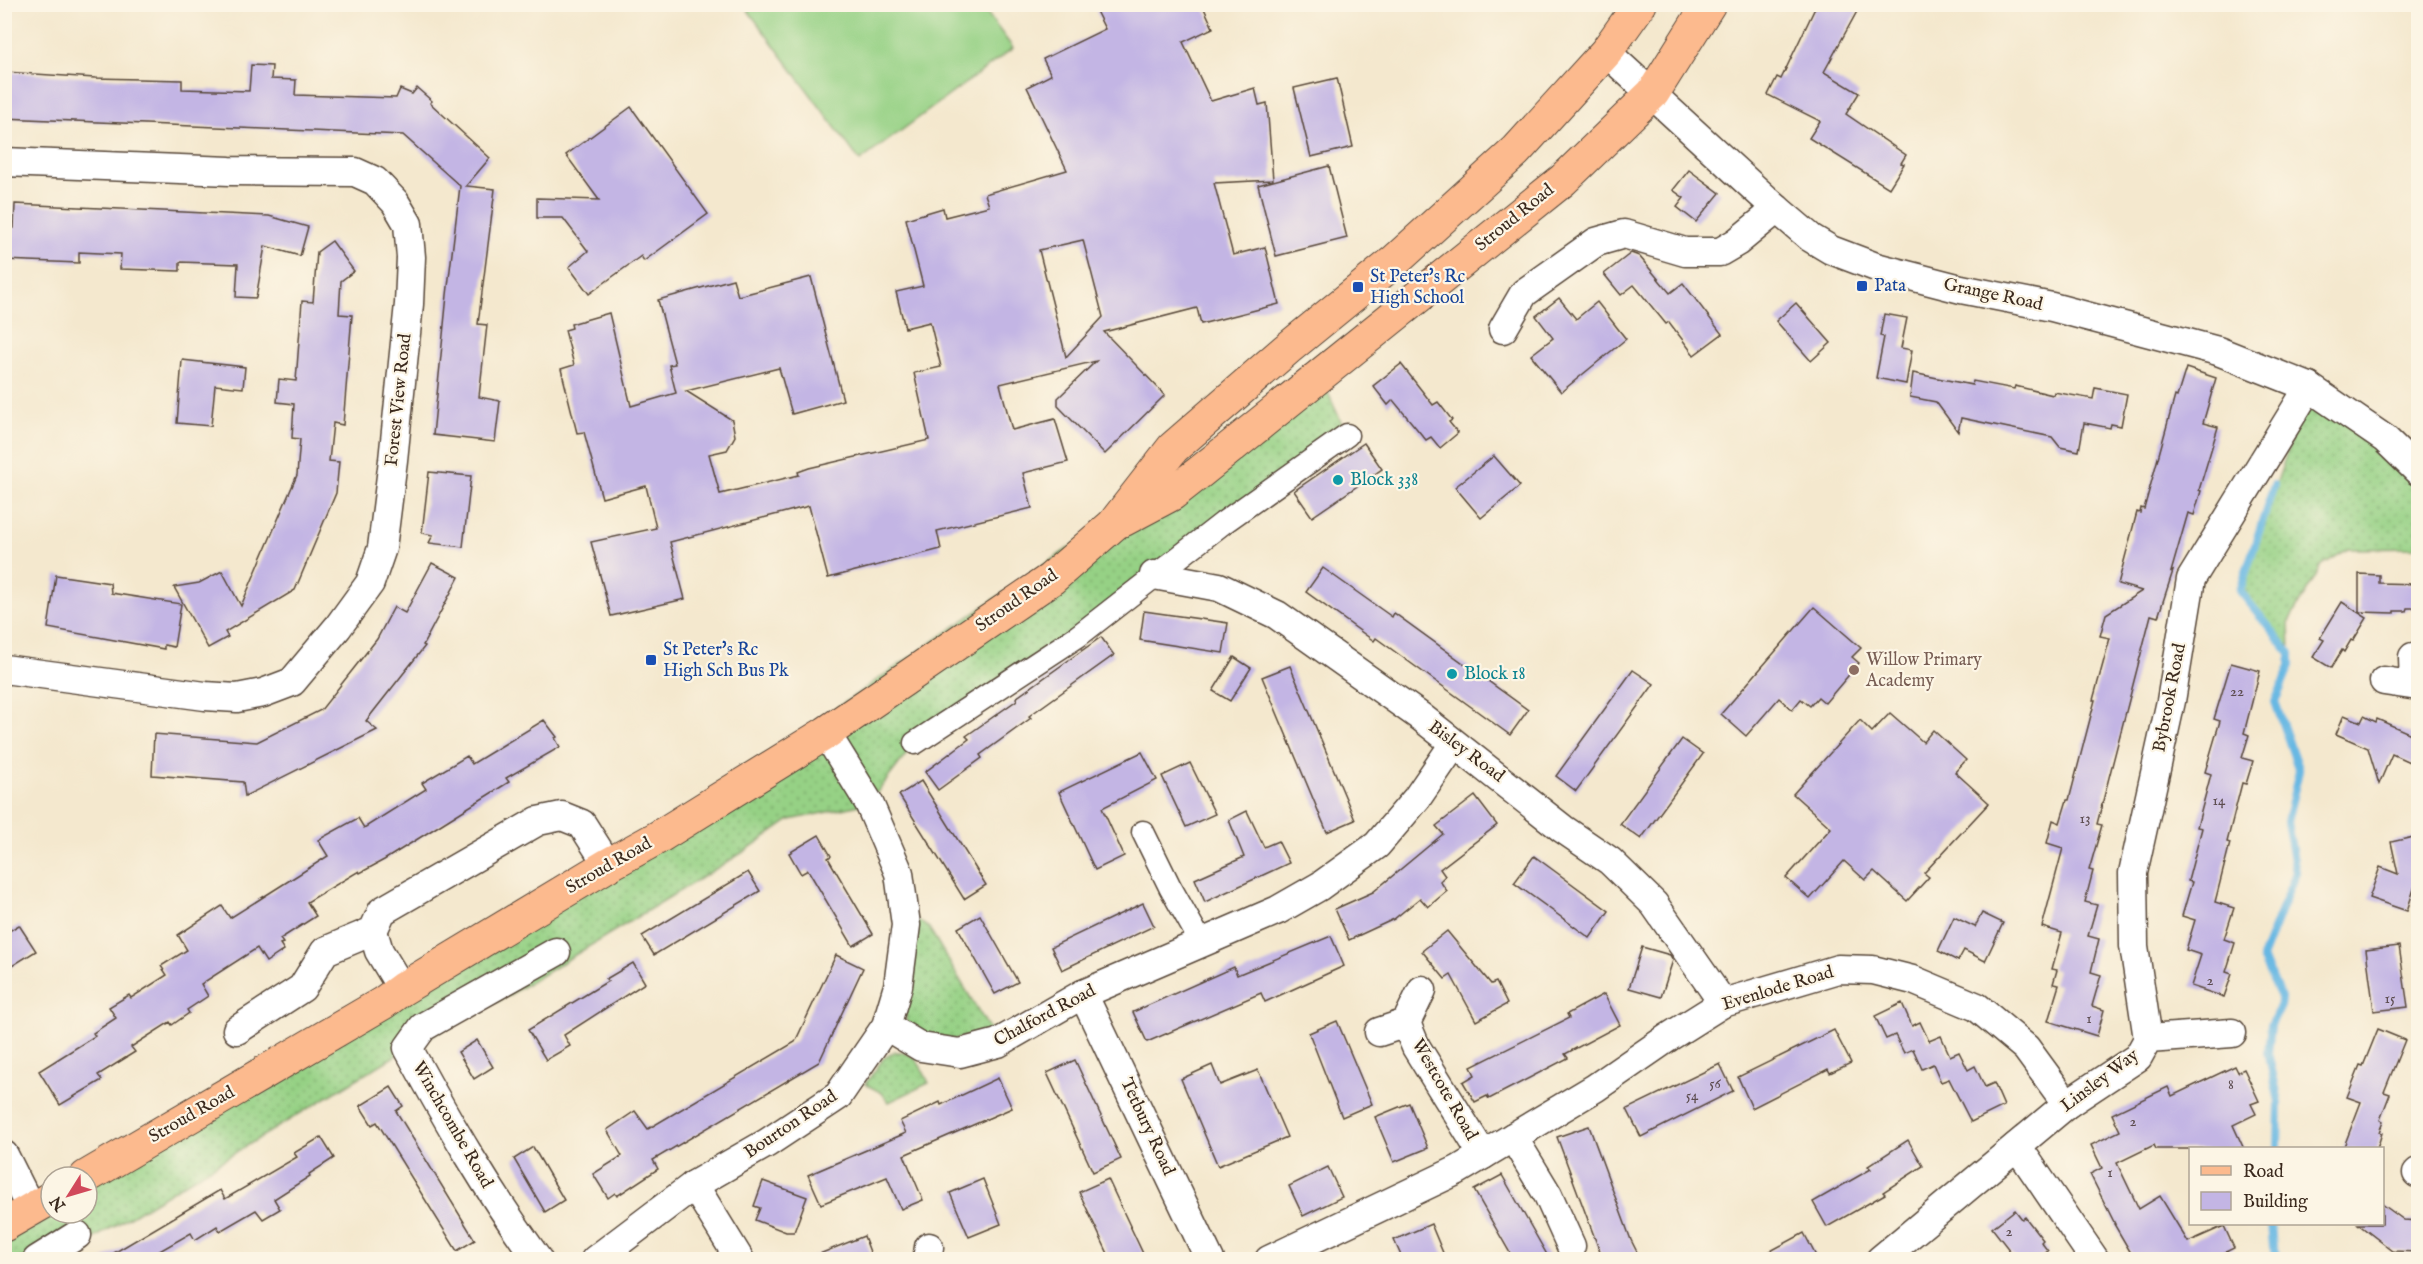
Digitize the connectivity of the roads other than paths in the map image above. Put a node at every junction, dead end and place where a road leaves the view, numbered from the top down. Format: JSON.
{"nodes":[{"id":1,"x":1640,"y":4,"type":"edge"},
{"id":2,"x":1710,"y":4,"type":"edge"},
{"id":3,"x":1606,"y":52,"type":"junction"},
{"id":4,"x":1653,"y":93,"type":"junction"},
{"id":5,"x":4,"y":162,"type":"edge"},
{"id":6,"x":1777,"y":209,"type":"junction"},
{"id":7,"x":1503,"y":329,"type":"dead end"},
{"id":8,"x":2309,"y":387,"type":"junction"},
{"id":9,"x":1347,"y":435,"type":"dead end"},
{"id":10,"x":2418,"y":471,"type":"edge"},
{"id":11,"x":1113,"y":525,"type":"junction"},
{"id":12,"x":1154,"y":575,"type":"junction"},
{"id":13,"x":2412,"y":657,"type":"dead end"},
{"id":14,"x":4,"y":669,"type":"edge"},
{"id":15,"x":2384,"y":681,"type":"dead end"},
{"id":16,"x":2416,"y":686,"type":"edge"},
{"id":17,"x":826,"y":733,"type":"junction"},
{"id":18,"x":915,"y":743,"type":"dead end"},
{"id":19,"x":1454,"y":744,"type":"junction"},
{"id":20,"x":1143,"y":832,"type":"dead end"},
{"id":21,"x":608,"y":865,"type":"junction"},
{"id":22,"x":373,"y":931,"type":"junction"},
{"id":23,"x":1201,"y":942,"type":"junction"},
{"id":24,"x":556,"y":952,"type":"dead end"},
{"id":25,"x":402,"y":990,"type":"junction"},
{"id":26,"x":1422,"y":990,"type":"dead end"},
{"id":27,"x":1083,"y":994,"type":"junction"},
{"id":28,"x":1723,"y":1003,"type":"junction"},
{"id":29,"x":1406,"y":1023,"type":"junction"},
{"id":30,"x":886,"y":1026,"type":"junction"},
{"id":31,"x":237,"y":1030,"type":"dead end"},
{"id":32,"x":1379,"y":1032,"type":"dead end"},
{"id":33,"x":2232,"y":1033,"type":"dead end"},
{"id":34,"x":2148,"y":1039,"type":"junction"},
{"id":35,"x":2067,"y":1104,"type":"junction"},
{"id":36,"x":1500,"y":1145,"type":"junction"},
{"id":37,"x":2017,"y":1146,"type":"junction"},
{"id":38,"x":4,"y":1155,"type":"edge"},
{"id":39,"x":99,"y":1169,"type":"edge"},
{"id":40,"x":694,"y":1185,"type":"junction"},
{"id":41,"x":29,"y":1211,"type":"edge"},
{"id":42,"x":78,"y":1235,"type":"dead end"},
{"id":43,"x":1564,"y":1242,"type":"dead end"},
{"id":44,"x":37,"y":1260,"type":"edge"},
{"id":45,"x":538,"y":1260,"type":"edge"},
{"id":46,"x":595,"y":1260,"type":"edge"},
{"id":47,"x":740,"y":1260,"type":"edge"},
{"id":48,"x":1210,"y":1260,"type":"edge"},
{"id":49,"x":1269,"y":1260,"type":"edge"},
{"id":50,"x":1880,"y":1260,"type":"edge"},
{"id":51,"x":2095,"y":1260,"type":"edge"}],
"edges":[{"from":1,"to":3,"type":"main road","name":"Stroud Road"},
{"from":2,"to":4,"type":"main road","name":"Stroud Road"},
{"from":3,"to":4,"type":"street","name":"Grange Road"},
{"from":3,"to":11,"type":"main road","name":"Stroud Road"},
{"from":4,"to":6,"type":"street","name":"Grange Road"},
{"from":4,"to":11,"type":"main road","name":"Stroud Road"},
{"from":5,"to":14,"type":"street","name":"Forest View Road"},
{"from":6,"to":7,"type":"street"},
{"from":6,"to":8,"type":"street","name":"Grange Road"},
{"from":8,"to":10,"type":"street","name":"Grange Road"},
{"from":8,"to":34,"type":"street","name":"Bybrook Road"},
{"from":9,"to":12,"type":"street"},
{"from":11,"to":17,"type":"main road","name":"Stroud Road"},
{"from":12,"to":18,"type":"street"},
{"from":12,"to":19,"type":"street","name":"Bisley Road"},
{"from":13,"to":16,"type":"street"},
{"from":15,"to":16,"type":"street"},
{"from":17,"to":21,"type":"main road","name":"Stroud Road"},
{"from":17,"to":30,"type":"street","name":"Bourton Road"},
{"from":19,"to":23,"type":"street","name":"Chalford Road"},
{"from":19,"to":28,"type":"street","name":"Bisley Road"},
{"from":20,"to":23,"type":"street"},
{"from":21,"to":22,"type":"street"},
{"from":21,"to":25,"type":"main road","name":"Stroud Road"},
{"from":22,"to":25,"type":"street"},
{"from":22,"to":31,"type":"street"},
{"from":23,"to":27,"type":"street","name":"Chalford Road"},
{"from":24,"to":45,"type":"street","name":"Winchcombe Road"},
{"from":25,"to":39,"type":"main road","name":"Stroud Road"},
{"from":26,"to":29,"type":"street","name":"Westcote Road"},
{"from":27,"to":30,"type":"street","name":"Chalford Road"},
{"from":27,"to":48,"type":"street","name":"Tetbury Road"},
{"from":28,"to":35,"type":"street","name":"Evenlode Road"},
{"from":28,"to":36,"type":"street","name":"Evenlode Road"},
{"from":29,"to":32,"type":"street","name":"Westcote Road"},
{"from":29,"to":36,"type":"street","name":"Westcote Road"},
{"from":30,"to":40,"type":"street","name":"Bourton Road"},
{"from":33,"to":34,"type":"street","name":"Linsley Way"},
{"from":34,"to":35,"type":"street","name":"Linsley Way"},
{"from":35,"to":37,"type":"street","name":"Linsley Way"},
{"from":36,"to":43,"type":"street"},
{"from":36,"to":49,"type":"street","name":"Evenlode Road"},
{"from":37,"to":50,"type":"street","name":"Linsley Way"},
{"from":37,"to":51,"type":"street"},
{"from":38,"to":41,"type":"street"},
{"from":40,"to":46,"type":"street","name":"Bourton Road"},
{"from":40,"to":47,"type":"street"},
{"from":42,"to":44,"type":"street"}]}
